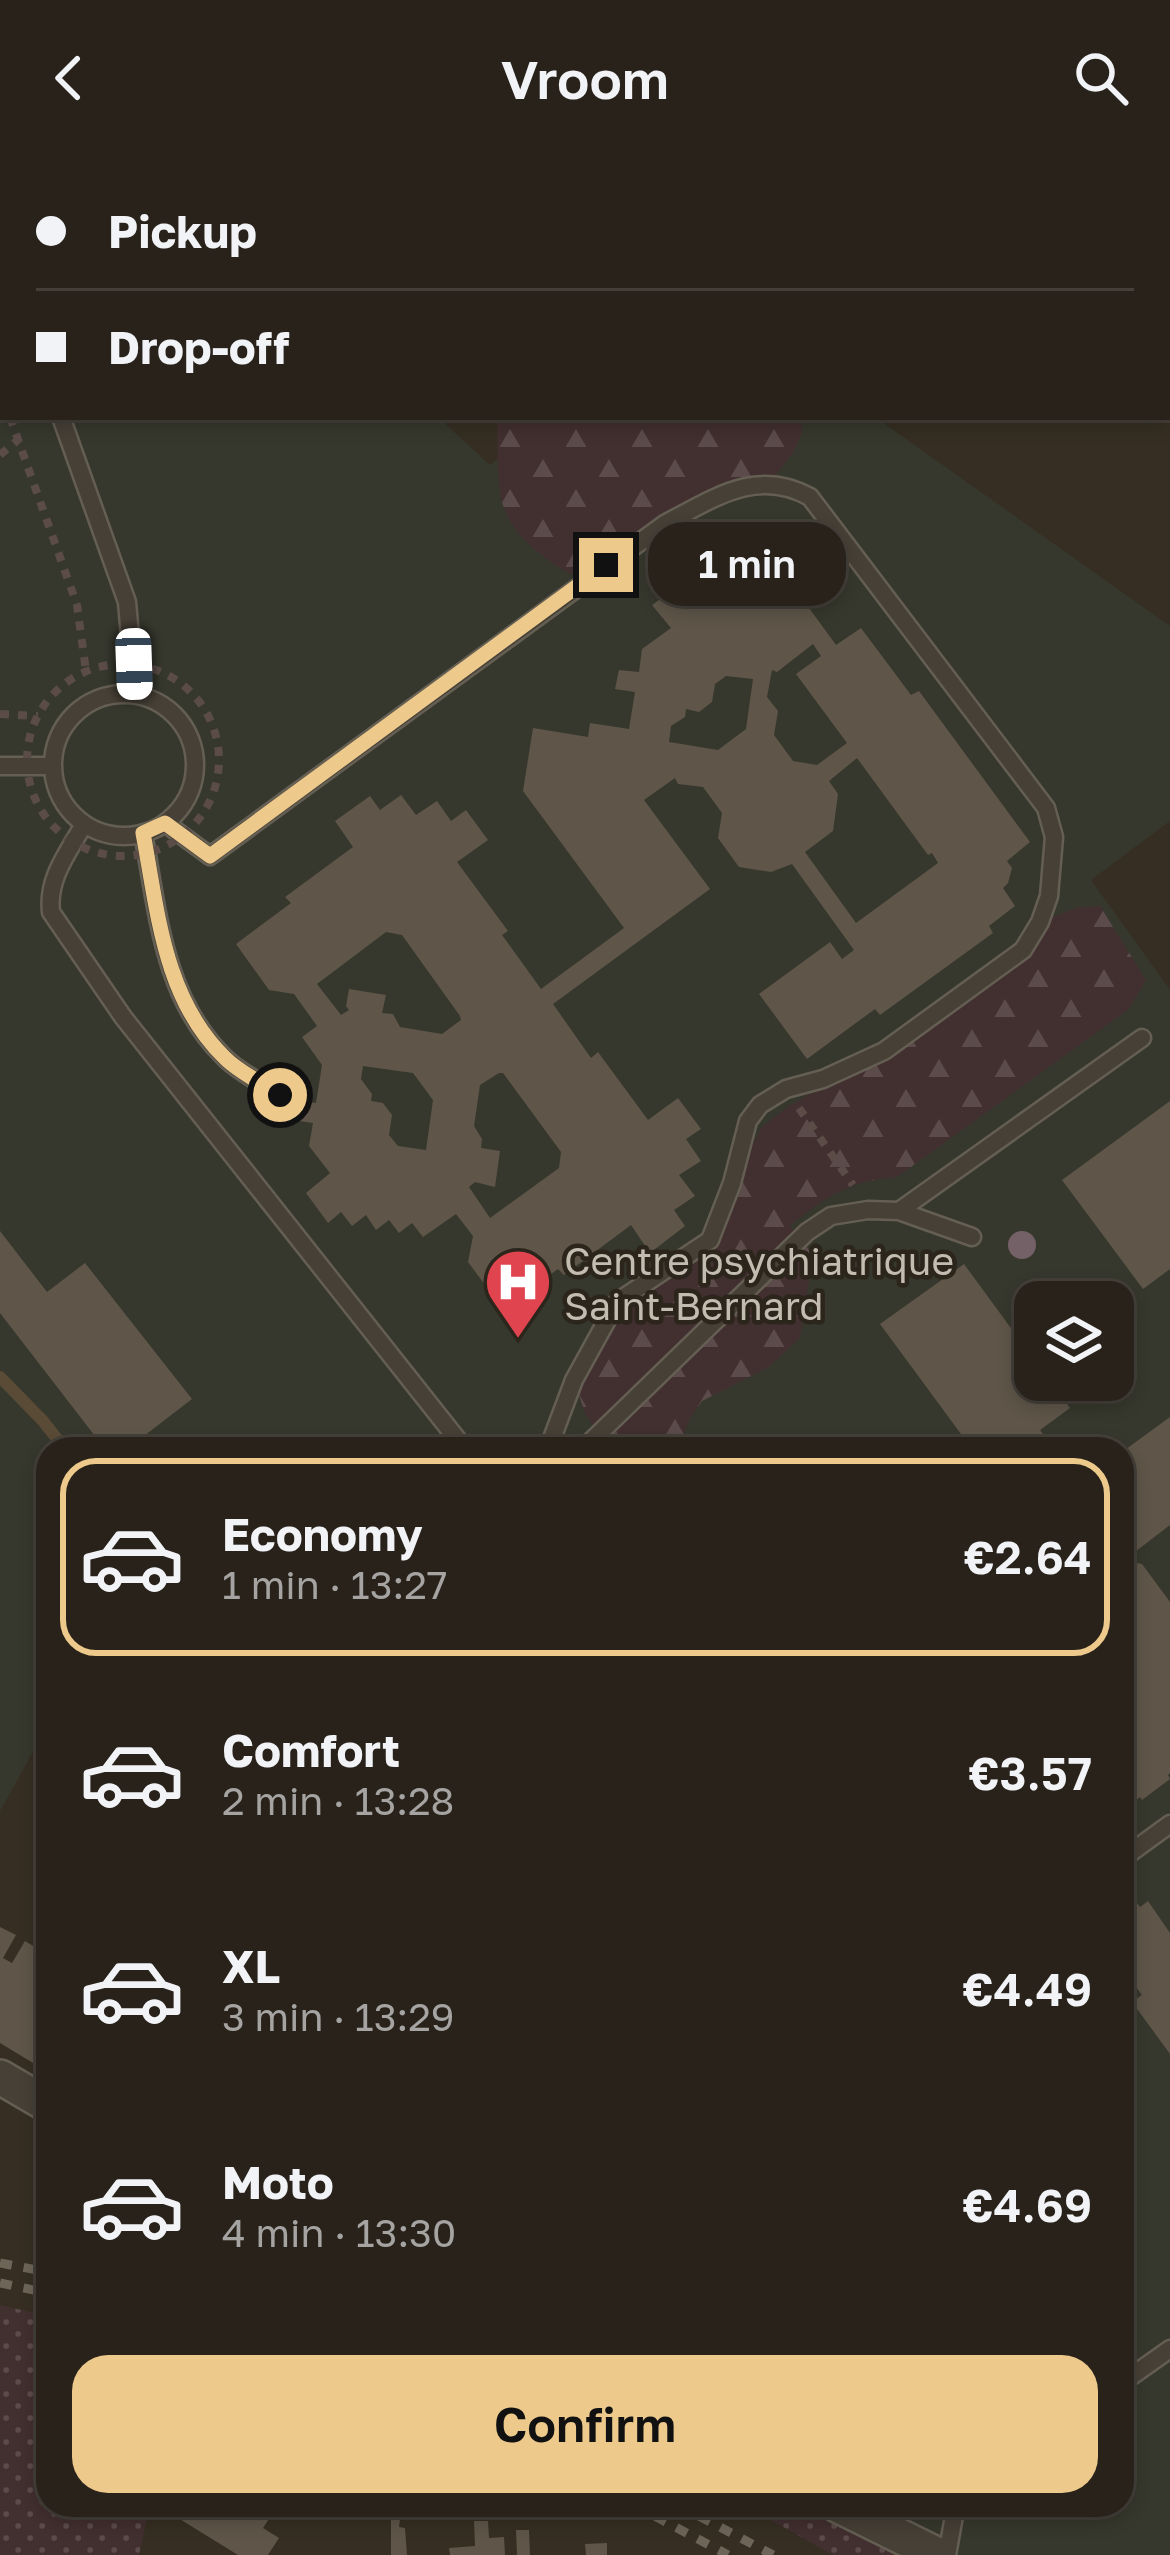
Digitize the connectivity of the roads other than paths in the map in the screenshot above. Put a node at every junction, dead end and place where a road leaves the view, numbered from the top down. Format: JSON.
{"nodes":[{"id":1,"x":62,"y":420,"type":"edge"},
{"id":2,"x":135,"y":695,"type":"junction"},
{"id":3,"x":0,"y":766,"type":"edge"},
{"id":4,"x":52,"y":766,"type":"junction"},
{"id":5,"x":165,"y":823,"type":"junction"},
{"id":6,"x":84,"y":824,"type":"junction"},
{"id":7,"x":143,"y":833,"type":"junction"},
{"id":8,"x":1142,"y":1038,"type":"dead end"},
{"id":9,"x":280,"y":1095,"type":"dead end"},
{"id":10,"x":899,"y":1211,"type":"junction"},
{"id":11,"x":971,"y":1238,"type":"dead end"},
{"id":12,"x":456,"y":1437,"type":"edge"},
{"id":13,"x":553,"y":1437,"type":"edge"},
{"id":14,"x":596,"y":1437,"type":"edge"},
{"id":15,"x":1170,"y":1824,"type":"edge"},
{"id":16,"x":1134,"y":1850,"type":"edge"},
{"id":17,"x":0,"y":2077,"type":"edge"},
{"id":18,"x":36,"y":2098,"type":"edge"},
{"id":19,"x":1170,"y":2349,"type":"edge"},
{"id":20,"x":1134,"y":2375,"type":"edge"},
{"id":21,"x":861,"y":2517,"type":"edge"},
{"id":22,"x":954,"y":2517,"type":"edge"},
{"id":23,"x":938,"y":2555,"type":"edge"},
{"id":24,"x":947,"y":2555,"type":"edge"}],
"edges":[{"from":1,"to":2,"type":"lane"},
{"from":2,"to":4,"type":"lane"},
{"from":2,"to":5,"type":"lane"},
{"from":3,"to":4,"type":"lane"},
{"from":4,"to":6,"type":"lane"},
{"from":5,"to":7,"type":"lane"},
{"from":5,"to":13,"type":"lane"},
{"from":6,"to":7,"type":"lane"},
{"from":6,"to":12,"type":"lane"},
{"from":7,"to":9,"type":"lane"},
{"from":8,"to":10,"type":"lane"},
{"from":10,"to":11,"type":"lane"},
{"from":10,"to":14,"type":"lane"},
{"from":15,"to":16,"type":"lane"},
{"from":17,"to":18,"type":"street"},
{"from":19,"to":20,"type":"lane"},
{"from":21,"to":23,"type":"street"},
{"from":22,"to":24,"type":"lane"}]}
